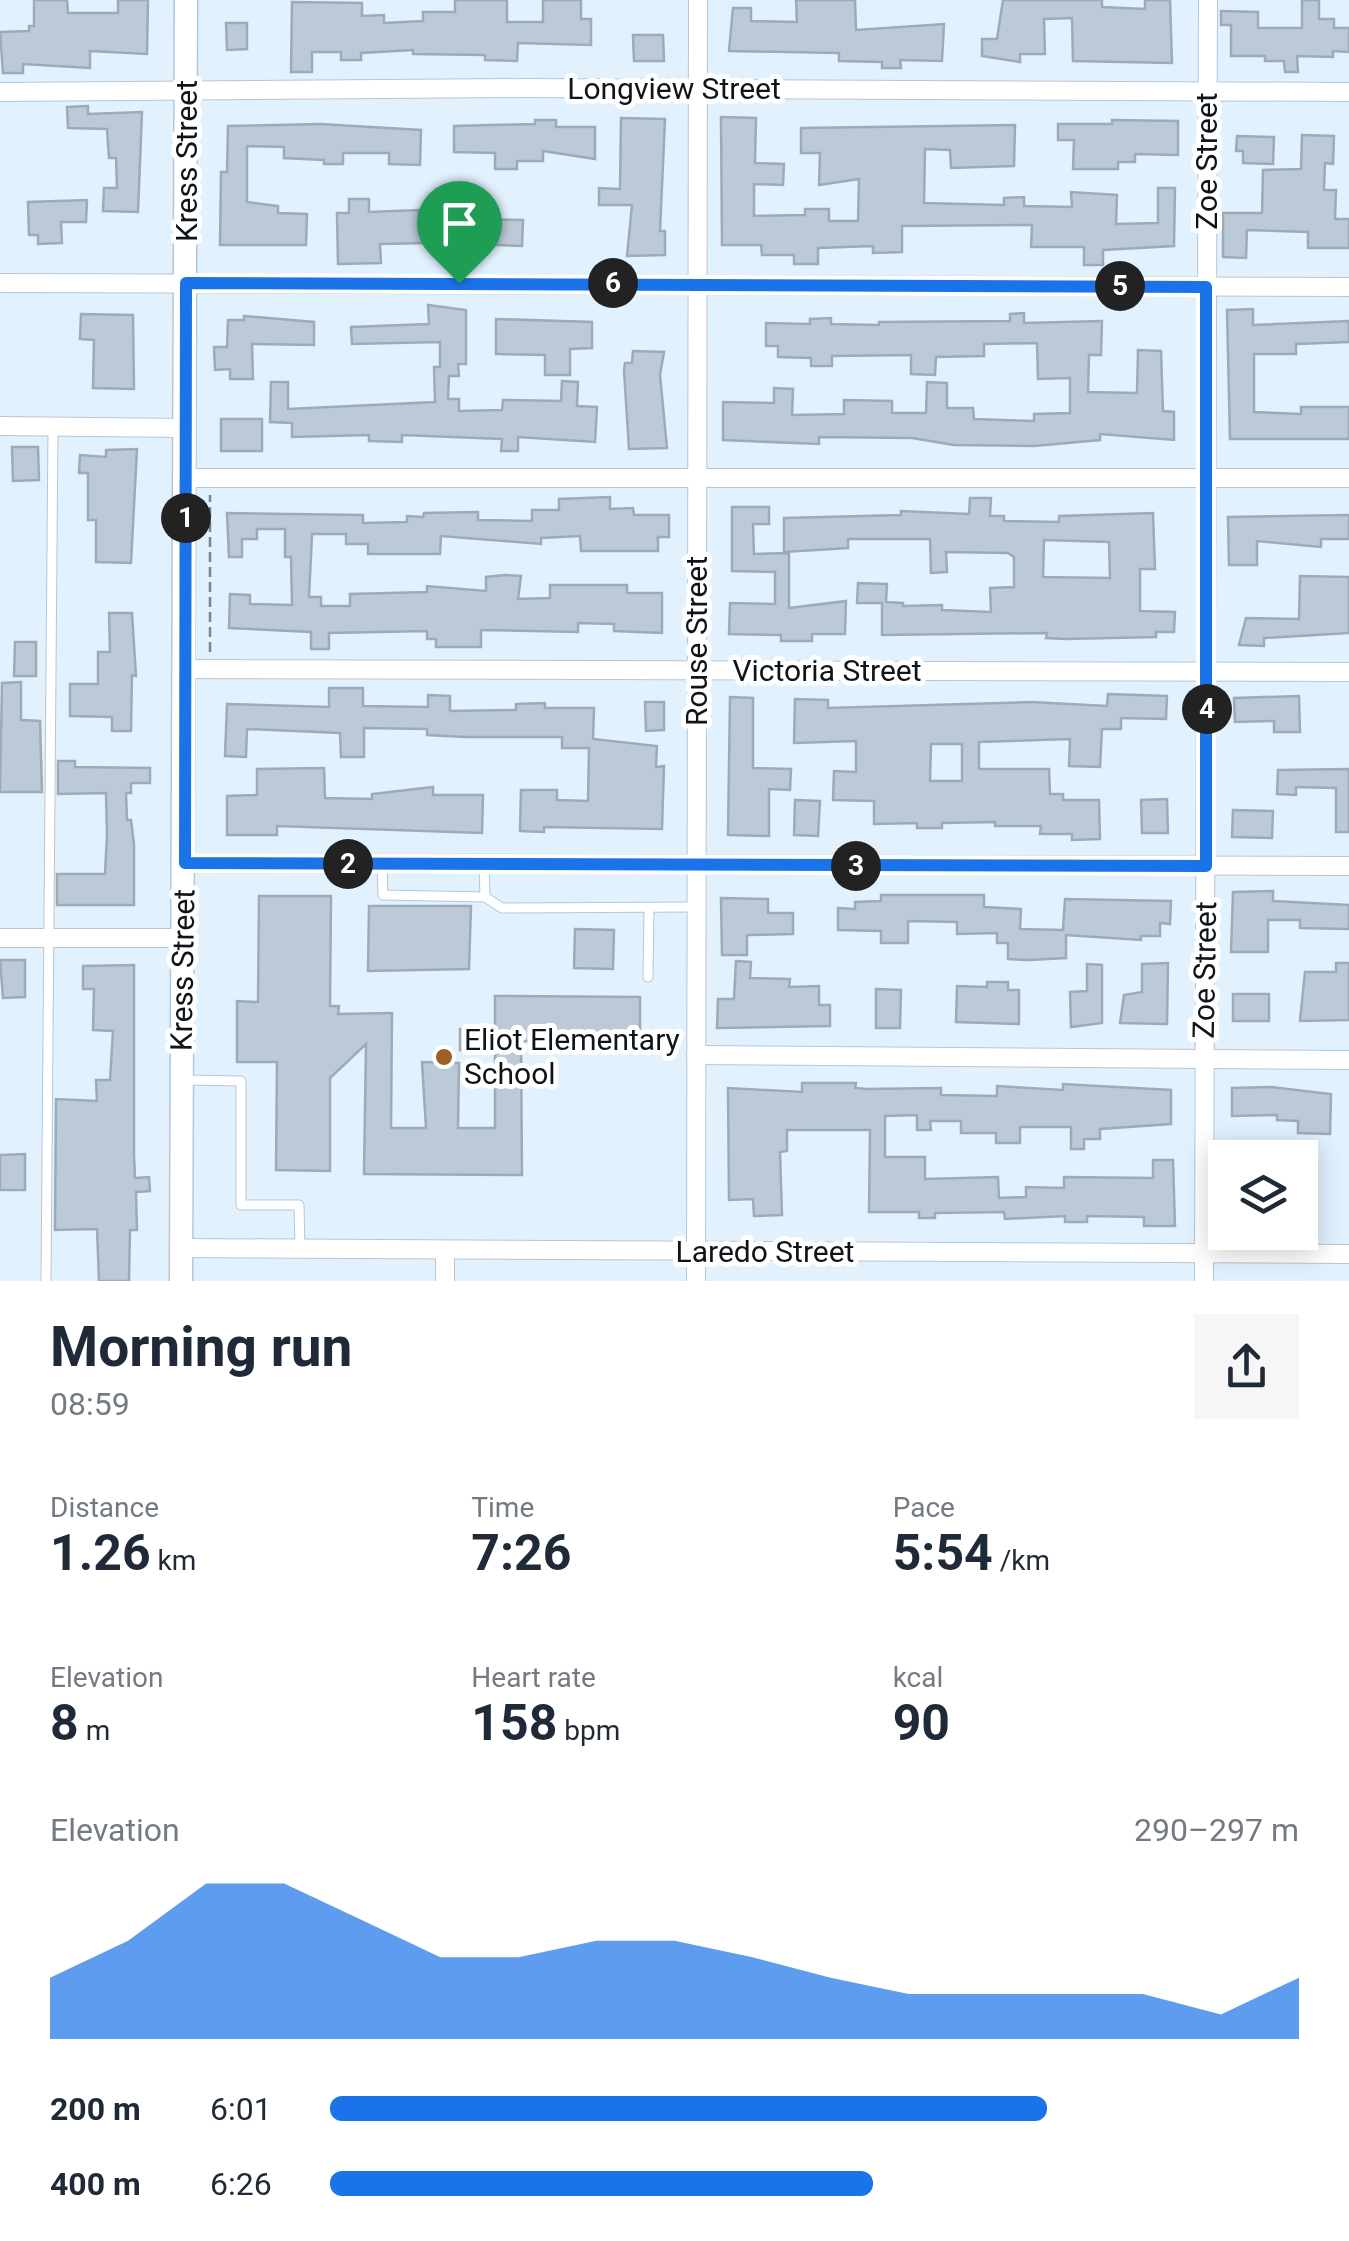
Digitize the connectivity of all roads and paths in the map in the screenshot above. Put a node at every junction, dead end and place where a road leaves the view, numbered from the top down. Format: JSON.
{"nodes":[{"id":1,"x":186,"y":0,"type":"edge"},
{"id":2,"x":698,"y":0,"type":"edge"},
{"id":3,"x":1208,"y":0,"type":"edge"},
{"id":4,"x":698,"y":89,"type":"junction"},
{"id":5,"x":0,"y":92,"type":"edge"},
{"id":6,"x":187,"y":92,"type":"junction"},
{"id":7,"x":1208,"y":92,"type":"junction"},
{"id":8,"x":1349,"y":92,"type":"edge"},
{"id":9,"x":698,"y":282,"type":"junction"},
{"id":10,"x":0,"y":283,"type":"edge"},
{"id":11,"x":186,"y":283,"type":"junction"},
{"id":12,"x":1206,"y":287,"type":"junction"},
{"id":13,"x":1349,"y":287,"type":"edge"},
{"id":14,"x":0,"y":426,"type":"edge"},
{"id":15,"x":52,"y":427,"type":"junction"},
{"id":16,"x":186,"y":428,"type":"junction"},
{"id":17,"x":186,"y":478,"type":"junction"},
{"id":18,"x":698,"y":478,"type":"junction"},
{"id":19,"x":1205,"y":478,"type":"junction"},
{"id":20,"x":1349,"y":478,"type":"edge"},
{"id":21,"x":210,"y":488,"type":"dead end"},
{"id":22,"x":210,"y":656,"type":"dead end"},
{"id":23,"x":184,"y":669,"type":"junction"},
{"id":24,"x":697,"y":671,"type":"junction"},
{"id":25,"x":1207,"y":672,"type":"junction"},
{"id":26,"x":1349,"y":672,"type":"edge"},
{"id":27,"x":185,"y":863,"type":"junction"},
{"id":28,"x":382,"y":864,"type":"junction"},
{"id":29,"x":484,"y":865,"type":"junction"},
{"id":30,"x":696,"y":866,"type":"junction"},
{"id":31,"x":1206,"y":866,"type":"junction"},
{"id":32,"x":1349,"y":866,"type":"edge"},
{"id":33,"x":485,"y":897,"type":"junction"},
{"id":34,"x":696,"y":907,"type":"junction"},
{"id":35,"x":649,"y":908,"type":"junction"},
{"id":36,"x":0,"y":938,"type":"edge"},
{"id":37,"x":52,"y":938,"type":"junction"},
{"id":38,"x":184,"y":938,"type":"junction"},
{"id":39,"x":648,"y":977,"type":"dead end"},
{"id":40,"x":696,"y":1055,"type":"junction"},
{"id":41,"x":1204,"y":1060,"type":"junction"},
{"id":42,"x":1349,"y":1060,"type":"edge"},
{"id":43,"x":181,"y":1080,"type":"junction"},
{"id":44,"x":181,"y":1248,"type":"junction"},
{"id":45,"x":300,"y":1250,"type":"junction"},
{"id":46,"x":445,"y":1252,"type":"junction"},
{"id":47,"x":696,"y":1252,"type":"junction"},
{"id":48,"x":1204,"y":1254,"type":"junction"},
{"id":49,"x":1349,"y":1254,"type":"edge"},
{"id":50,"x":46,"y":1281,"type":"edge"},
{"id":51,"x":181,"y":1281,"type":"edge"},
{"id":52,"x":445,"y":1281,"type":"edge"},
{"id":53,"x":696,"y":1281,"type":"edge"},
{"id":54,"x":1204,"y":1281,"type":"edge"}],
"edges":[{"from":1,"to":6,"type":"street","name":"Kress Street"},
{"from":2,"to":4,"type":"street","name":"Rouse Street"},
{"from":3,"to":7,"type":"street","name":"Zoe Street"},
{"from":4,"to":6,"type":"street","name":"Longview Street"},
{"from":4,"to":7,"type":"street","name":"Longview Street"},
{"from":4,"to":9,"type":"street","name":"Rouse Street"},
{"from":5,"to":6,"type":"street","name":"Longview Street"},
{"from":6,"to":11,"type":"street","name":"Kress Street"},
{"from":7,"to":8,"type":"street","name":"Longview Street"},
{"from":7,"to":12,"type":"street","name":"Zoe Street"},
{"from":9,"to":11,"type":"street"},
{"from":9,"to":12,"type":"street"},
{"from":9,"to":18,"type":"street","name":"Rouse Street"},
{"from":10,"to":11,"type":"street"},
{"from":11,"to":16,"type":"street","name":"Kress Street"},
{"from":12,"to":13,"type":"street"},
{"from":12,"to":19,"type":"street","name":"Zoe Street"},
{"from":14,"to":15,"type":"street"},
{"from":15,"to":16,"type":"street"},
{"from":15,"to":37,"type":"lane"},
{"from":16,"to":17,"type":"street","name":"Kress Street"},
{"from":17,"to":18,"type":"street"},
{"from":17,"to":23,"type":"street","name":"Kress Street"},
{"from":18,"to":19,"type":"street"},
{"from":18,"to":24,"type":"street","name":"Rouse Street"},
{"from":19,"to":20,"type":"street"},
{"from":19,"to":25,"type":"street","name":"Zoe Street"},
{"from":21,"to":22,"type":"path"},
{"from":23,"to":24,"type":"street","name":"Victoria Street"},
{"from":23,"to":27,"type":"street","name":"Kress Street"},
{"from":24,"to":25,"type":"street","name":"Victoria Street"},
{"from":24,"to":30,"type":"street","name":"Rouse Street"},
{"from":25,"to":26,"type":"street","name":"Victoria Street"},
{"from":25,"to":31,"type":"street","name":"Zoe Street"},
{"from":27,"to":28,"type":"street"},
{"from":27,"to":38,"type":"street","name":"Kress Street"},
{"from":28,"to":29,"type":"street"},
{"from":28,"to":33,"type":"lane"},
{"from":29,"to":30,"type":"street"},
{"from":29,"to":33,"type":"lane"},
{"from":30,"to":31,"type":"street"},
{"from":30,"to":34,"type":"street","name":"Rouse Street"},
{"from":31,"to":32,"type":"street"},
{"from":31,"to":41,"type":"street","name":"Zoe Street"},
{"from":33,"to":35,"type":"lane"},
{"from":34,"to":35,"type":"lane"},
{"from":34,"to":40,"type":"street","name":"Rouse Street"},
{"from":35,"to":39,"type":"lane"},
{"from":36,"to":37,"type":"street"},
{"from":37,"to":38,"type":"street"},
{"from":37,"to":50,"type":"lane"},
{"from":38,"to":43,"type":"street","name":"Kress Street"},
{"from":40,"to":41,"type":"street"},
{"from":40,"to":47,"type":"street","name":"Rouse Street"},
{"from":41,"to":42,"type":"street"},
{"from":41,"to":48,"type":"street","name":"Zoe Street"},
{"from":43,"to":44,"type":"street","name":"Kress Street"},
{"from":43,"to":45,"type":"lane"},
{"from":44,"to":45,"type":"street","name":"Laredo Street"},
{"from":44,"to":51,"type":"street","name":"Kress Street"},
{"from":45,"to":46,"type":"street","name":"Laredo Street"},
{"from":46,"to":47,"type":"street","name":"Laredo Street"},
{"from":46,"to":52,"type":"street"},
{"from":47,"to":48,"type":"street","name":"Laredo Street"},
{"from":47,"to":53,"type":"street","name":"Rouse Street"},
{"from":48,"to":49,"type":"street","name":"Laredo Street"},
{"from":48,"to":54,"type":"street","name":"Zoe Street"}]}
